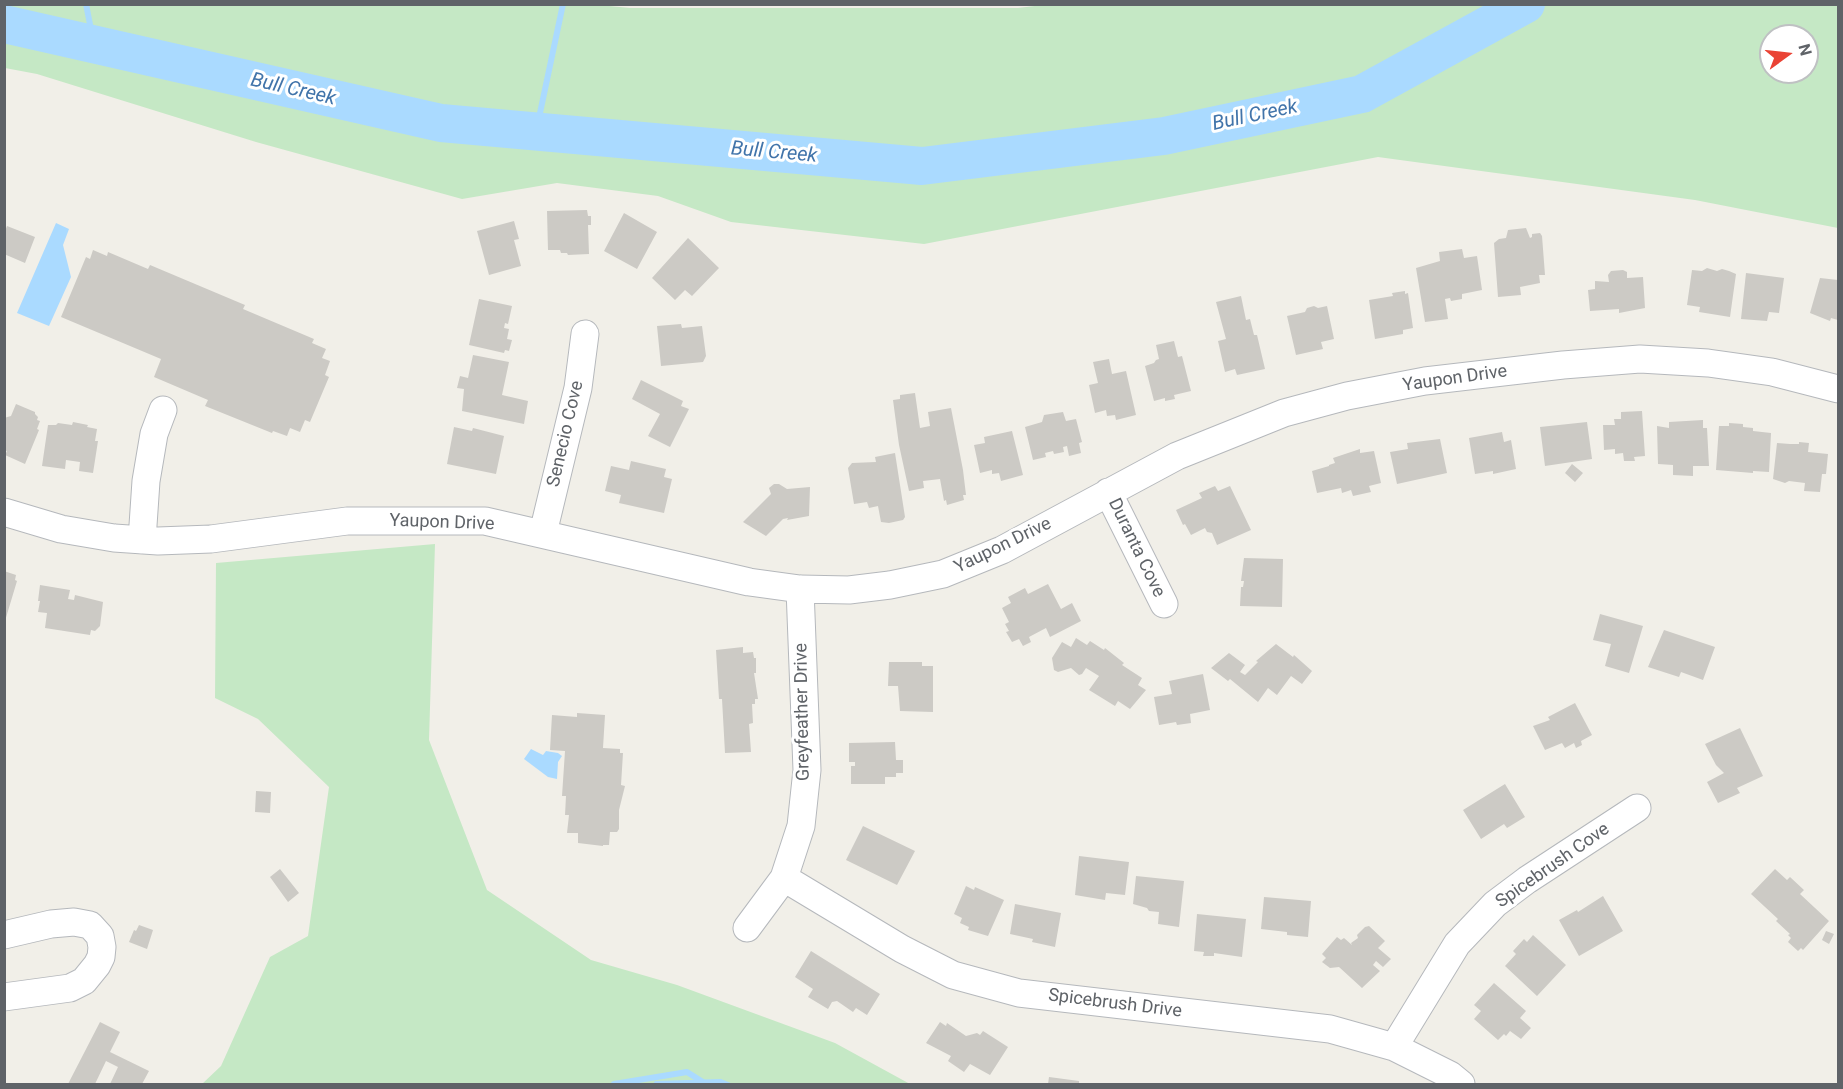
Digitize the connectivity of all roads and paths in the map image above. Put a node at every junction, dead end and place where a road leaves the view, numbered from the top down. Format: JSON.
{"nodes":[{"id":1,"x":585,"y":334,"type":"dead end"},
{"id":2,"x":1839,"y":389,"type":"edge"},
{"id":3,"x":163,"y":410,"type":"dead end"},
{"id":4,"x":1108,"y":492,"type":"junction"},
{"id":5,"x":4,"y":512,"type":"edge"},
{"id":6,"x":543,"y":533,"type":"junction"},
{"id":7,"x":141,"y":540,"type":"junction"},
{"id":8,"x":800,"y":589,"type":"junction"},
{"id":9,"x":1164,"y":604,"type":"dead end"},
{"id":10,"x":1637,"y":808,"type":"dead end"},
{"id":11,"x":784,"y":878,"type":"junction"},
{"id":12,"x":747,"y":928,"type":"dead end"},
{"id":13,"x":4,"y":935,"type":"edge"},
{"id":14,"x":4,"y":997,"type":"edge"},
{"id":15,"x":1394,"y":1047,"type":"junction"},
{"id":16,"x":1461,"y":1084,"type":"edge"}],
"edges":[{"from":1,"to":6,"type":"street","name":"Senecio Cove"},
{"from":2,"to":4,"type":"street","name":"Yaupon Drive"},
{"from":3,"to":7,"type":"street"},
{"from":4,"to":8,"type":"street","name":"Yaupon Drive"},
{"from":4,"to":9,"type":"street","name":"Duranta Cove"},
{"from":5,"to":7,"type":"street","name":"Yaupon Drive"},
{"from":6,"to":7,"type":"street","name":"Yaupon Drive"},
{"from":6,"to":8,"type":"street","name":"Yaupon Drive"},
{"from":8,"to":11,"type":"street","name":"Greyfeather Drive"},
{"from":10,"to":15,"type":"street","name":"Spicebrush Cove"},
{"from":11,"to":12,"type":"street","name":"Greyfeather Drive"},
{"from":11,"to":15,"type":"street","name":"Spicebrush Drive"},
{"from":13,"to":14,"type":"street"},
{"from":15,"to":16,"type":"street","name":"Spicebrush Drive"}]}
